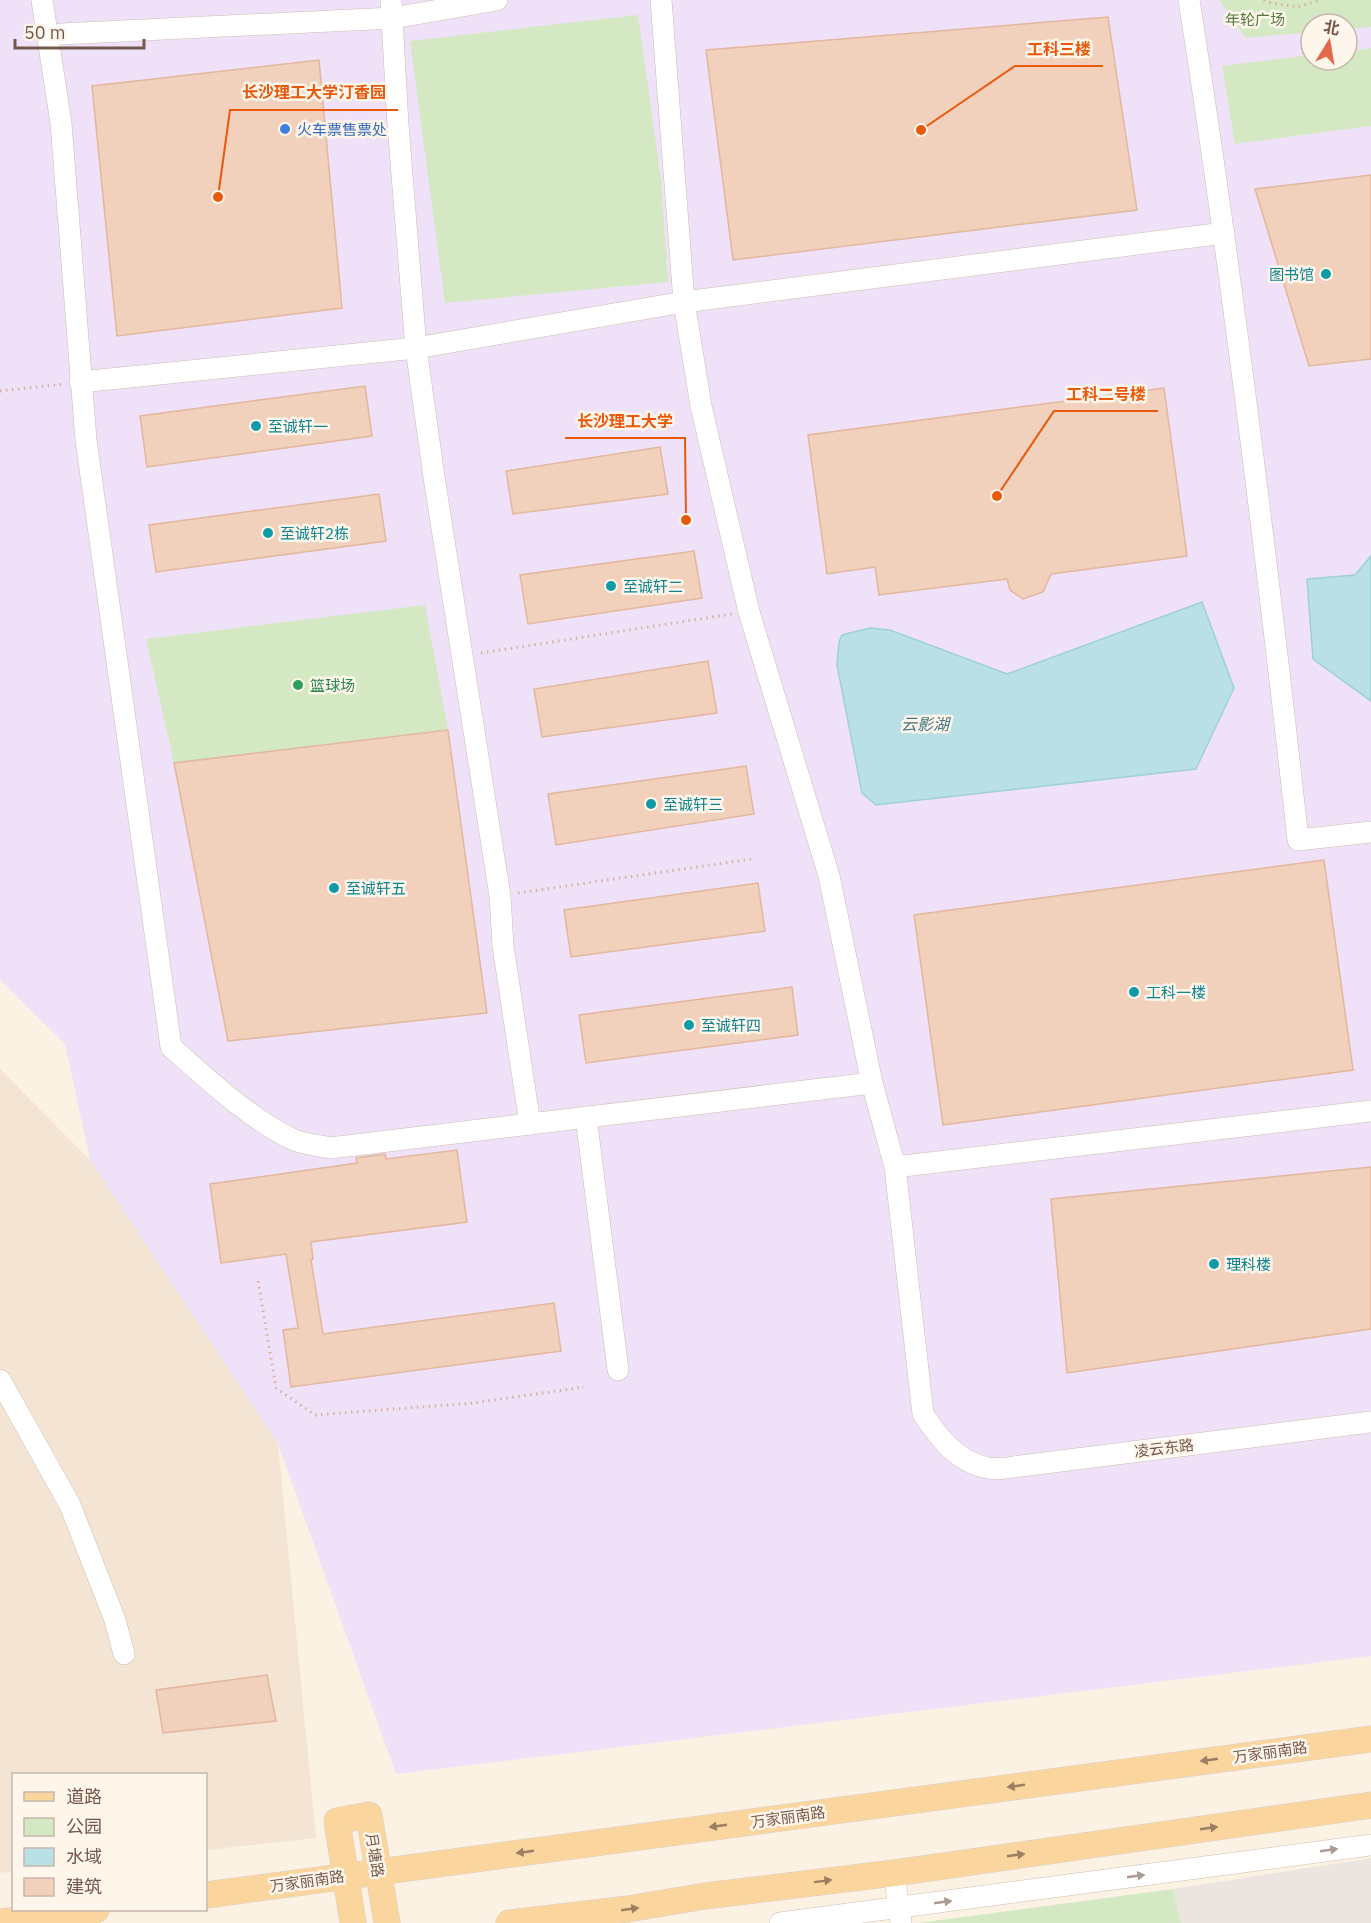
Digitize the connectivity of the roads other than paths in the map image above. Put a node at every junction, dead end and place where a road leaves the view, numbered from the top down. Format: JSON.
{"nodes":[{"id":1,"x":42,"y":0,"type":"edge"},
{"id":2,"x":497,"y":0,"type":"edge"},
{"id":3,"x":661,"y":0,"type":"edge"},
{"id":4,"x":1189,"y":0,"type":"edge"},
{"id":5,"x":392,"y":9,"type":"edge"},
{"id":6,"x":61,"y":34,"type":"dead end"},
{"id":7,"x":1224,"y":233,"type":"junction"},
{"id":8,"x":684,"y":302,"type":"junction"},
{"id":9,"x":416,"y":348,"type":"junction"},
{"id":10,"x":80,"y":382,"type":"junction"},
{"id":11,"x":1371,"y":832,"type":"edge"},
{"id":12,"x":872,"y":1083,"type":"junction"},
{"id":13,"x":1371,"y":1111,"type":"edge"},
{"id":14,"x":586,"y":1117,"type":"junction"},
{"id":15,"x":530,"y":1124,"type":"junction"},
{"id":16,"x":895,"y":1167,"type":"junction"},
{"id":17,"x":618,"y":1370,"type":"dead end"},
{"id":18,"x":0,"y":1380,"type":"edge"},
{"id":19,"x":1371,"y":1422,"type":"edge"},
{"id":20,"x":124,"y":1654,"type":"dead end"},
{"id":21,"x":1371,"y":1738,"type":"edge"},
{"id":22,"x":1371,"y":1805,"type":"edge"},
{"id":23,"x":1371,"y":1845,"type":"edge"},
{"id":24,"x":378,"y":1872,"type":"junction"},
{"id":25,"x":894,"y":1873,"type":"junction"},
{"id":26,"x":345,"y":1876,"type":"junction"},
{"id":27,"x":207,"y":1895,"type":"edge"},
{"id":28,"x":88,"y":1911,"type":"edge"},
{"id":29,"x":900,"y":1916,"type":"edge"},
{"id":30,"x":0,"y":1922,"type":"edge"},
{"id":31,"x":353,"y":1923,"type":"edge"},
{"id":32,"x":387,"y":1923,"type":"edge"},
{"id":33,"x":510,"y":1923,"type":"edge"},
{"id":34,"x":780,"y":1923,"type":"edge"}],
"edges":[{"from":1,"to":10,"type":"street"},
{"from":2,"to":5,"type":"street"},
{"from":3,"to":8,"type":"street","name":"凌云东路"},
{"from":4,"to":7,"type":"street"},
{"from":5,"to":6,"type":"street"},
{"from":5,"to":9,"type":"street"},
{"from":7,"to":8,"type":"street"},
{"from":7,"to":11,"type":"street"},
{"from":8,"to":9,"type":"street"},
{"from":8,"to":12,"type":"street","name":"凌云东路"},
{"from":9,"to":10,"type":"street"},
{"from":9,"to":15,"type":"street"},
{"from":10,"to":15,"type":"street"},
{"from":12,"to":14,"type":"street"},
{"from":12,"to":16,"type":"street","name":"凌云东路"},
{"from":13,"to":16,"type":"street"},
{"from":14,"to":15,"type":"street"},
{"from":14,"to":17,"type":"street"},
{"from":16,"to":19,"type":"street","name":"凌云东路"},
{"from":18,"to":20,"type":"street"},
{"from":21,"to":24,"type":"main road","name":"万家丽南路","one_way":true},
{"from":25,"to":22,"type":"main road","one_way":true},
{"from":29,"to":23,"type":"street","one_way":true},
{"from":24,"to":26,"type":"main road","name":"万家丽南路"},
{"from":24,"to":26,"type":"main road","name":"月塘路"},
{"from":24,"to":32,"type":"main road","name":"月塘路"},
{"from":25,"to":29,"type":"street"},
{"from":33,"to":25,"type":"main road","one_way":true},
{"from":26,"to":27,"type":"main road","name":"万家丽南路"},
{"from":26,"to":31,"type":"main road","name":"月塘路"},
{"from":28,"to":30,"type":"main road"},
{"from":29,"to":34,"type":"street"}]}
